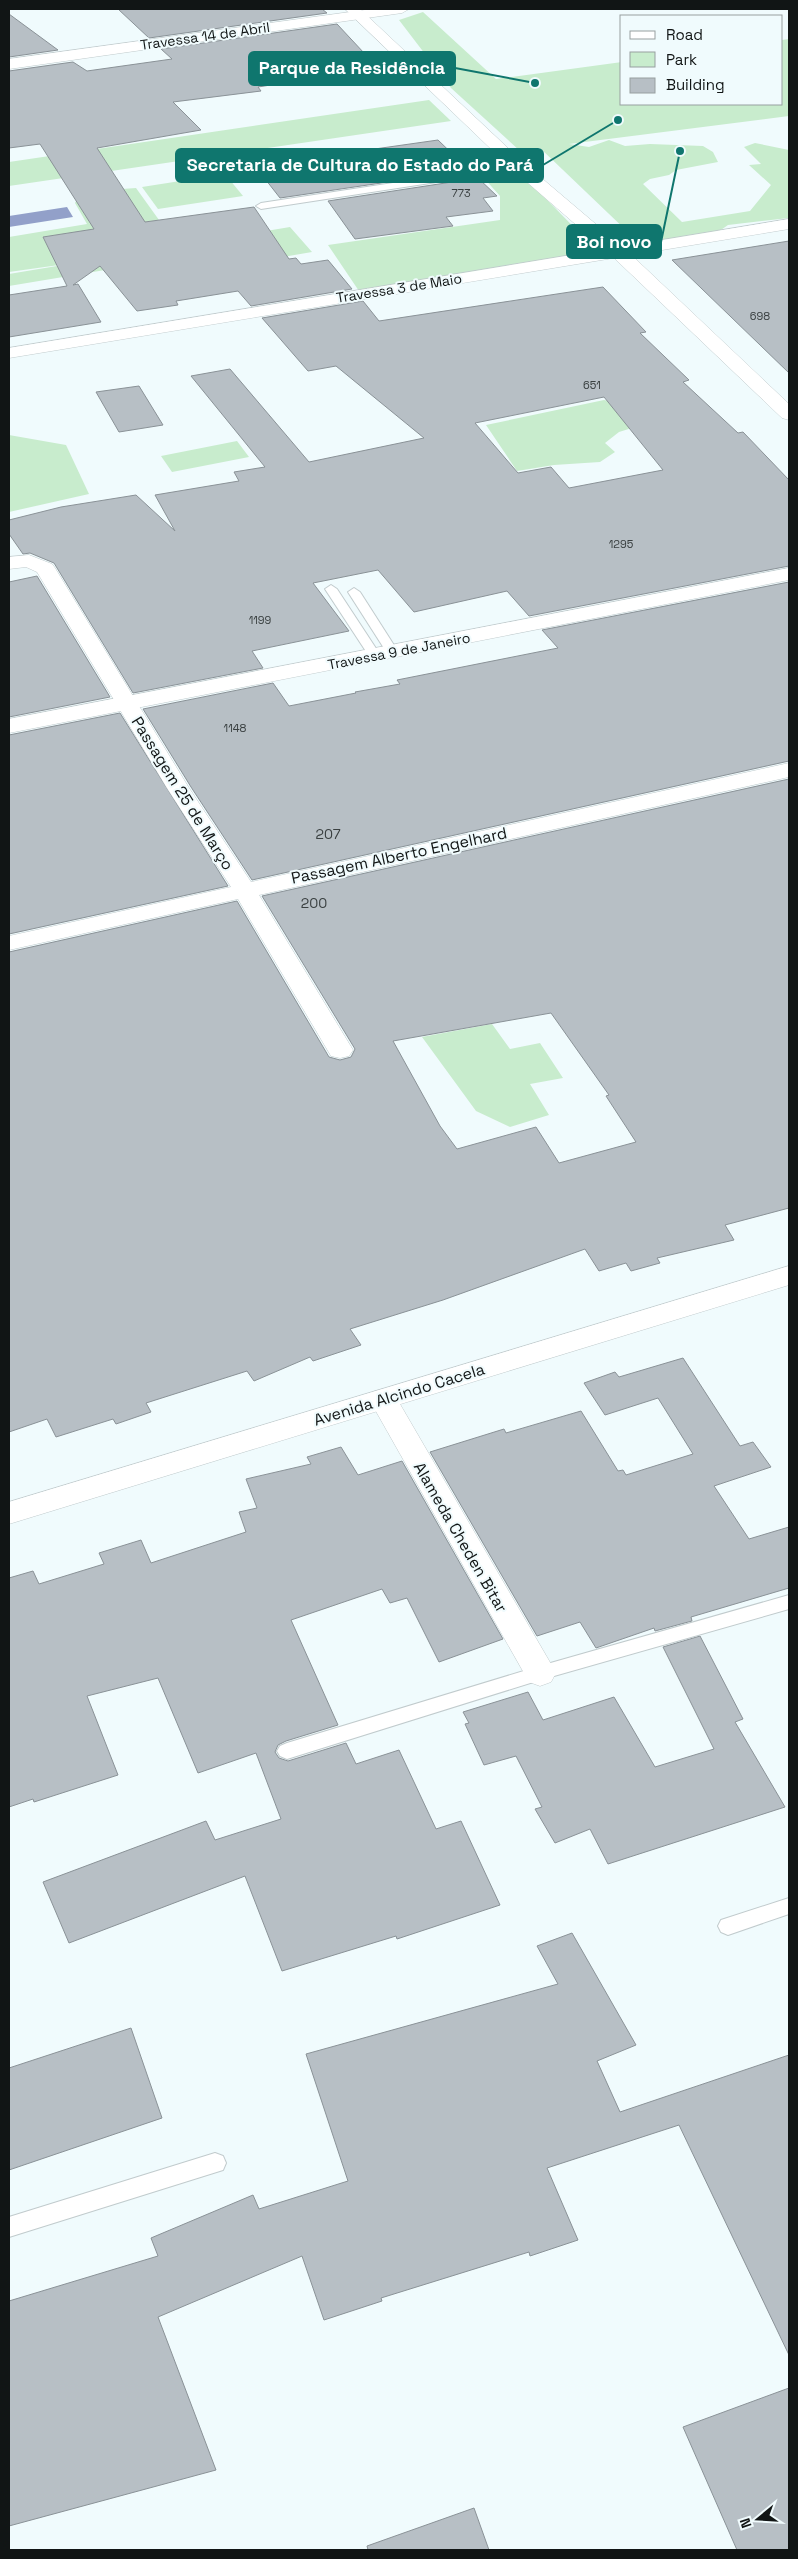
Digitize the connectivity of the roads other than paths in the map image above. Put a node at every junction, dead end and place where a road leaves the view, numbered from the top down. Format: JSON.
{"nodes":[{"id":1,"x":402,"y":9,"type":"edge"},
{"id":2,"x":355,"y":12,"type":"edge"},
{"id":3,"x":9,"y":64,"type":"edge"},
{"id":4,"x":519,"y":167,"type":"junction"},
{"id":5,"x":261,"y":206,"type":"dead end"},
{"id":6,"x":789,"y":224,"type":"edge"},
{"id":7,"x":618,"y":252,"type":"junction"},
{"id":8,"x":9,"y":353,"type":"edge"},
{"id":9,"x":789,"y":414,"type":"edge"},
{"id":10,"x":9,"y":563,"type":"edge"},
{"id":11,"x":789,"y":574,"type":"edge"},
{"id":12,"x":331,"y":589,"type":"dead end"},
{"id":13,"x":354,"y":592,"type":"dead end"},
{"id":14,"x":384,"y":654,"type":"junction"},
{"id":15,"x":126,"y":704,"type":"junction"},
{"id":16,"x":9,"y":726,"type":"edge"},
{"id":17,"x":789,"y":770,"type":"edge"},
{"id":18,"x":244,"y":889,"type":"junction"},
{"id":19,"x":9,"y":943,"type":"edge"},
{"id":20,"x":340,"y":1050,"type":"dead end"},
{"id":21,"x":789,"y":1275,"type":"edge"},
{"id":22,"x":383,"y":1399,"type":"junction"},
{"id":23,"x":9,"y":1513,"type":"edge"},
{"id":24,"x":789,"y":1602,"type":"edge"},
{"id":25,"x":540,"y":1673,"type":"junction"},
{"id":26,"x":287,"y":1752,"type":"dead end"},
{"id":27,"x":789,"y":1906,"type":"edge"},
{"id":28,"x":728,"y":1926,"type":"dead end"},
{"id":29,"x":215,"y":2163,"type":"dead end"},
{"id":30,"x":9,"y":2226,"type":"edge"}],
"edges":[{"from":1,"to":2,"type":"street","name":"Travessa 14 de Abril"},
{"from":2,"to":3,"type":"street","name":"Travessa 14 de Abril"},
{"from":2,"to":4,"type":"street"},
{"from":4,"to":5,"type":"lane"},
{"from":4,"to":7,"type":"street"},
{"from":6,"to":7,"type":"street","name":"Travessa 3 de Maio"},
{"from":7,"to":8,"type":"street","name":"Travessa 3 de Maio"},
{"from":7,"to":9,"type":"street"},
{"from":10,"to":15,"type":"street","name":"Passagem 25 de Março"},
{"from":11,"to":14,"type":"street","name":"Travessa 9 de Janeiro"},
{"from":12,"to":14,"type":"lane"},
{"from":13,"to":14,"type":"lane"},
{"from":14,"to":15,"type":"street","name":"Travessa 9 de Janeiro"},
{"from":15,"to":16,"type":"street","name":"Travessa 9 de Janeiro"},
{"from":15,"to":18,"type":"street","name":"Passagem 25 de Março"},
{"from":17,"to":18,"type":"street","name":"Passagem Alberto Engelhard"},
{"from":18,"to":19,"type":"street","name":"Passagem Alberto Engelhard"},
{"from":18,"to":20,"type":"street","name":"Passagem 25 de Março"},
{"from":21,"to":22,"type":"street","name":"Avenida Alcindo Cacela"},
{"from":22,"to":23,"type":"street","name":"Avenida Alcindo Cacela"},
{"from":22,"to":25,"type":"street","name":"Alameda Cheden Bitar"},
{"from":24,"to":25,"type":"lane"},
{"from":25,"to":26,"type":"lane"},
{"from":27,"to":28,"type":"lane"},
{"from":29,"to":30,"type":"lane"}]}
